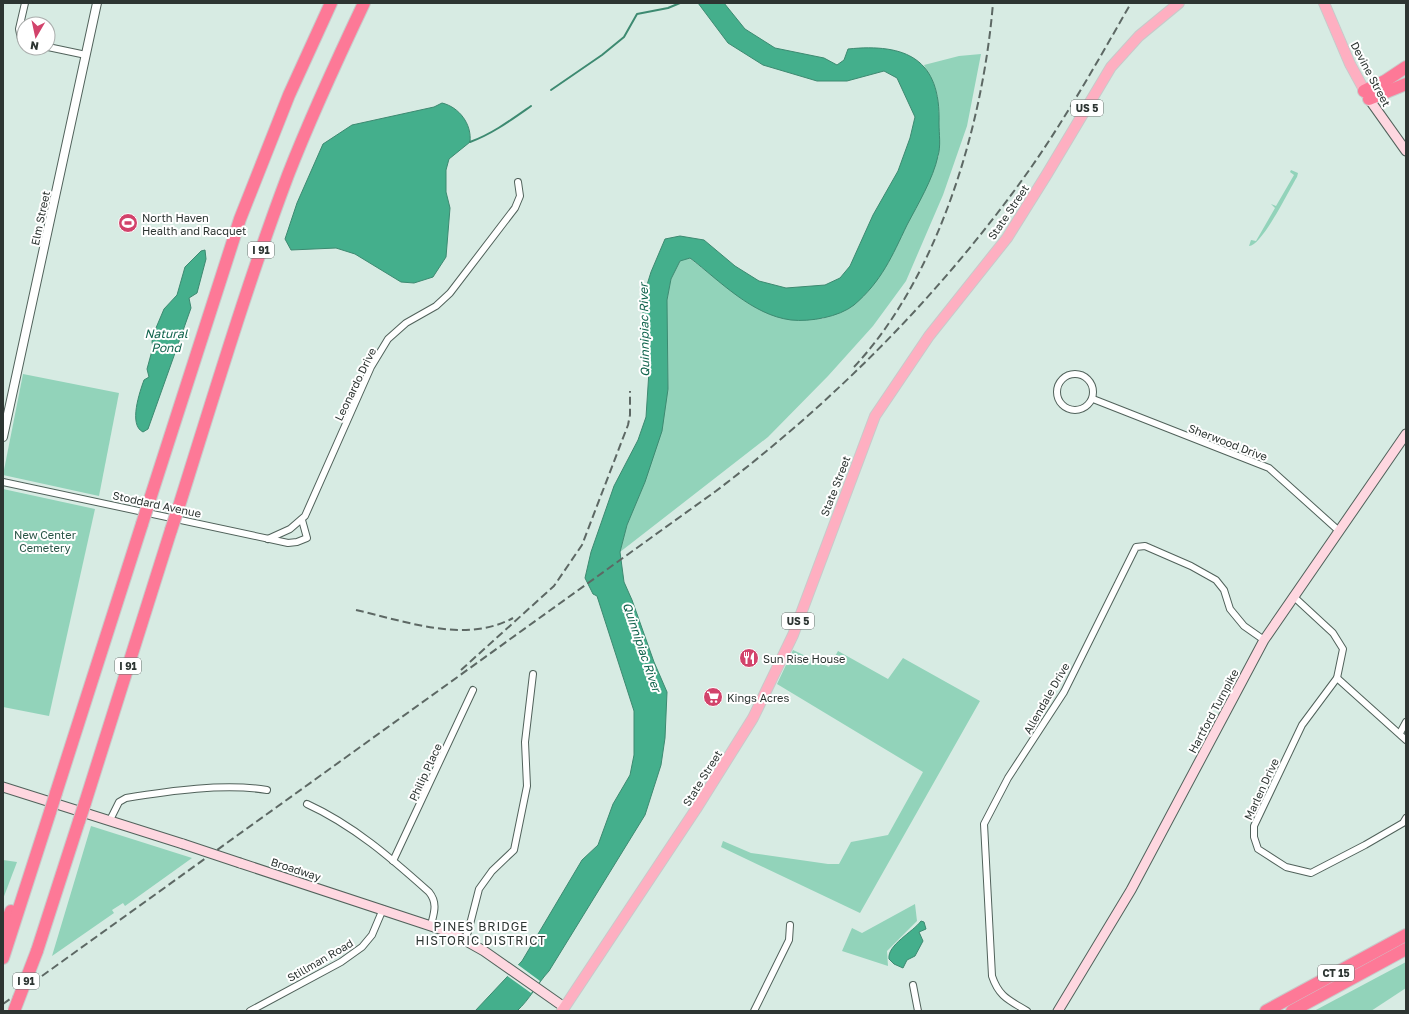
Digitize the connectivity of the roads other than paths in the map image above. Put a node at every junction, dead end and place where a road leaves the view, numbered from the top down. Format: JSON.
{"nodes":[{"id":1,"x":25,"y":3,"type":"edge"},
{"id":2,"x":97,"y":3,"type":"edge"},
{"id":3,"x":323,"y":3,"type":"edge"},
{"id":4,"x":331,"y":3,"type":"edge"},
{"id":5,"x":364,"y":3,"type":"edge"},
{"id":6,"x":1179,"y":3,"type":"edge"},
{"id":7,"x":1324,"y":3,"type":"edge"},
{"id":8,"x":22,"y":16,"type":"edge"},
{"id":9,"x":56,"y":49,"type":"edge"},
{"id":10,"x":310,"y":49,"type":"junction"},
{"id":11,"x":86,"y":55,"type":"junction"},
{"id":12,"x":1406,"y":67,"type":"edge"},
{"id":13,"x":1406,"y":84,"type":"edge"},
{"id":14,"x":1366,"y":95,"type":"junction"},
{"id":15,"x":1406,"y":151,"type":"edge"},
{"id":16,"x":518,"y":182,"type":"dead end"},
{"id":17,"x":1093,"y":399,"type":"junction"},
{"id":18,"x":1406,"y":434,"type":"edge"},
{"id":19,"x":3,"y":437,"type":"edge"},
{"id":20,"x":3,"y":482,"type":"edge"},
{"id":21,"x":302,"y":520,"type":"junction"},
{"id":22,"x":1338,"y":531,"type":"junction"},
{"id":23,"x":268,"y":538,"type":"junction"},
{"id":24,"x":1294,"y":596,"type":"junction"},
{"id":25,"x":1264,"y":640,"type":"junction"},
{"id":26,"x":533,"y":674,"type":"dead end"},
{"id":27,"x":1337,"y":678,"type":"junction"},
{"id":28,"x":474,"y":690,"type":"dead end"},
{"id":29,"x":1406,"y":722,"type":"edge"},
{"id":30,"x":1400,"y":733,"type":"junction"},
{"id":31,"x":1406,"y":740,"type":"edge"},
{"id":32,"x":3,"y":787,"type":"edge"},
{"id":33,"x":267,"y":790,"type":"dead end"},
{"id":34,"x":307,"y":804,"type":"dead end"},
{"id":35,"x":1406,"y":818,"type":"edge"},
{"id":36,"x":110,"y":820,"type":"junction"},
{"id":37,"x":393,"y":861,"type":"junction"},
{"id":38,"x":28,"y":883,"type":"junction"},
{"id":39,"x":383,"y":910,"type":"junction"},
{"id":40,"x":431,"y":925,"type":"junction"},
{"id":41,"x":790,"y":925,"type":"dead end"},
{"id":42,"x":3,"y":930,"type":"edge"},
{"id":43,"x":1406,"y":935,"type":"edge"},
{"id":44,"x":464,"y":939,"type":"junction"},
{"id":45,"x":1406,"y":949,"type":"edge"},
{"id":46,"x":3,"y":958,"type":"edge"},
{"id":47,"x":914,"y":985,"type":"dead end"},
{"id":48,"x":563,"y":1009,"type":"edge"},
{"id":49,"x":14,"y":1011,"type":"edge"},
{"id":50,"x":250,"y":1011,"type":"edge"},
{"id":51,"x":754,"y":1011,"type":"edge"},
{"id":52,"x":918,"y":1011,"type":"edge"},
{"id":53,"x":1027,"y":1011,"type":"edge"},
{"id":54,"x":1058,"y":1011,"type":"edge"},
{"id":55,"x":1266,"y":1011,"type":"edge"},
{"id":56,"x":1292,"y":1011,"type":"edge"}],
"edges":[{"from":1,"to":8,"type":"street"},
{"from":2,"to":11,"type":"street","name":"Elm Street"},
{"from":3,"to":10,"type":"highway"},
{"from":4,"to":10,"type":"highway","number":"I 91"},
{"from":5,"to":49,"type":"highway","number":"I 91","bridge":true},
{"from":6,"to":48,"type":"main road","name":"State Street","number":"US 5"},
{"from":7,"to":14,"type":"main road","name":"Devine Street"},
{"from":9,"to":11,"type":"street"},
{"from":10,"to":38,"type":"highway","number":"I 91","bridge":true},
{"from":11,"to":19,"type":"street","name":"Elm Street"},
{"from":12,"to":14,"type":"highway"},
{"from":13,"to":14,"type":"highway"},
{"from":14,"to":15,"type":"main road","name":"Devine Street"},
{"from":16,"to":21,"type":"street","name":"Leonardo Drive"},
{"from":17,"to":17,"type":"street"},
{"from":17,"to":22,"type":"street","name":"Sherwood Drive"},
{"from":18,"to":22,"type":"main road","name":"Hartford Turnpike"},
{"from":20,"to":23,"type":"street","name":"Stoddard Avenue"},
{"from":21,"to":23,"type":"street","name":"Leonardo Drive"},
{"from":21,"to":23,"type":"street","name":"Stoddard Avenue"},
{"from":22,"to":24,"type":"main road","name":"Hartford Turnpike"},
{"from":24,"to":25,"type":"main road","name":"Hartford Turnpike"},
{"from":24,"to":27,"type":"street","name":"Marlen Drive"},
{"from":25,"to":53,"type":"street","name":"Allendale Drive"},
{"from":25,"to":54,"type":"main road","name":"Hartford Turnpike"},
{"from":26,"to":44,"type":"street"},
{"from":27,"to":30,"type":"street"},
{"from":27,"to":35,"type":"street","name":"Marlen Drive"},
{"from":28,"to":37,"type":"street","name":"Philip Place"},
{"from":29,"to":30,"type":"street"},
{"from":30,"to":31,"type":"street"},
{"from":32,"to":36,"type":"main road","name":"Broadway"},
{"from":33,"to":36,"type":"street"},
{"from":34,"to":37,"type":"street"},
{"from":36,"to":39,"type":"main road","name":"Broadway","bridge":true},
{"from":37,"to":40,"type":"street"},
{"from":38,"to":42,"type":"highway"},
{"from":38,"to":46,"type":"highway","number":"I 91"},
{"from":39,"to":40,"type":"main road","name":"Broadway"},
{"from":39,"to":50,"type":"street","name":"Stillman Road"},
{"from":40,"to":44,"type":"main road","name":"Broadway"},
{"from":41,"to":51,"type":"street"},
{"from":43,"to":55,"type":"highway","number":"CT 15"},
{"from":44,"to":48,"type":"main road","name":"Broadway"},
{"from":45,"to":56,"type":"highway","number":"CT 15"},
{"from":47,"to":52,"type":"street"}]}
